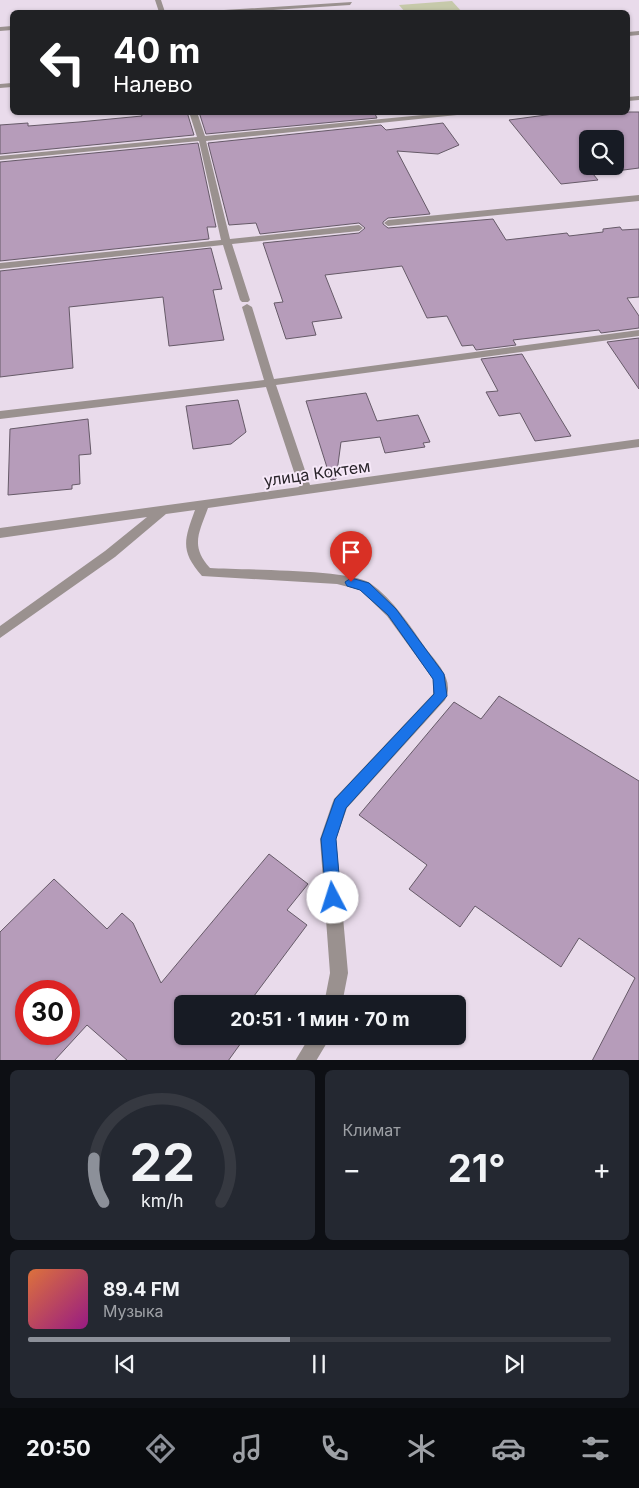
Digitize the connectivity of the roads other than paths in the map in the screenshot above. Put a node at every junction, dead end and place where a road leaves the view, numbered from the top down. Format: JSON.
{"nodes":[{"id":1,"x":350,"y":3,"type":"dead end"},
{"id":2,"x":252,"y":10,"type":"edge"},
{"id":3,"x":195,"y":115,"type":"edge"},
{"id":4,"x":452,"y":115,"type":"edge"},
{"id":5,"x":202,"y":139,"type":"junction"},
{"id":6,"x":0,"y":158,"type":"edge"},
{"id":7,"x":639,"y":198,"type":"edge"},
{"id":8,"x":388,"y":223,"type":"dead end"},
{"id":9,"x":358,"y":228,"type":"dead end"},
{"id":10,"x":226,"y":241,"type":"junction"},
{"id":11,"x":0,"y":266,"type":"edge"},
{"id":12,"x":639,"y":333,"type":"edge"},
{"id":13,"x":270,"y":383,"type":"junction"},
{"id":14,"x":0,"y":415,"type":"edge"},
{"id":15,"x":639,"y":443,"type":"edge"},
{"id":16,"x":306,"y":491,"type":"junction"},
{"id":17,"x":204,"y":506,"type":"junction"},
{"id":18,"x":161,"y":512,"type":"junction"},
{"id":19,"x":0,"y":533,"type":"edge"},
{"id":20,"x":0,"y":633,"type":"edge"},
{"id":21,"x":334,"y":995,"type":"edge"},
{"id":22,"x":315,"y":1045,"type":"edge"},
{"id":23,"x":304,"y":1060,"type":"edge"}],
"edges":[{"from":1,"to":2,"type":"street"},
{"from":3,"to":5,"type":"street"},
{"from":4,"to":5,"type":"street"},
{"from":5,"to":6,"type":"street"},
{"from":5,"to":10,"type":"street"},
{"from":7,"to":8,"type":"street"},
{"from":9,"to":10,"type":"street"},
{"from":10,"to":11,"type":"street"},
{"from":10,"to":13,"type":"street"},
{"from":12,"to":13,"type":"street"},
{"from":13,"to":14,"type":"street"},
{"from":13,"to":16,"type":"street"},
{"from":15,"to":16,"type":"street","name":"улица Коктем"},
{"from":16,"to":17,"type":"street","name":"улица Коктем"},
{"from":17,"to":18,"type":"street","name":"улица Коктем"},
{"from":17,"to":21,"type":"street"},
{"from":18,"to":19,"type":"street","name":"улица Коктем"},
{"from":18,"to":20,"type":"street"},
{"from":22,"to":23,"type":"street"}]}
